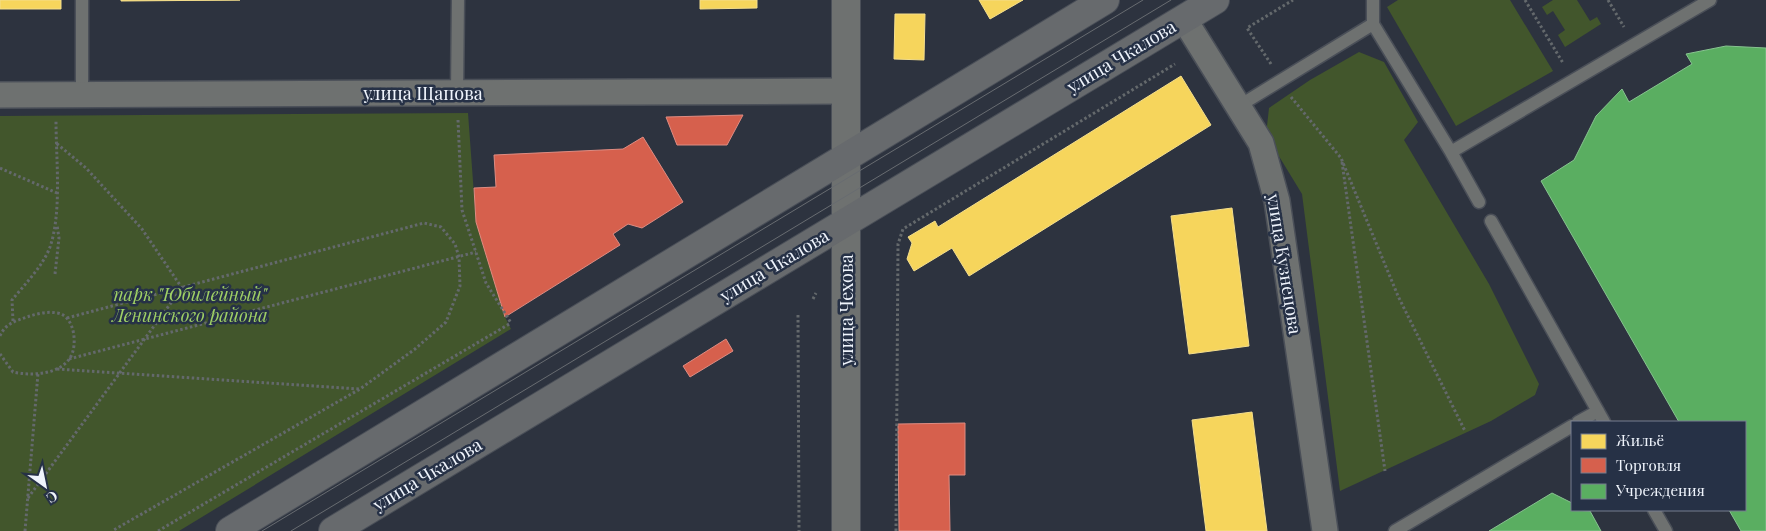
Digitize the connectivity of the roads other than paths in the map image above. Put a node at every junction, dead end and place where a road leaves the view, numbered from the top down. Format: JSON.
{"nodes":[{"id":1,"x":82,"y":0,"type":"edge"},
{"id":2,"x":458,"y":0,"type":"edge"},
{"id":3,"x":846,"y":0,"type":"edge"},
{"id":4,"x":1105,"y":0,"type":"edge"},
{"id":5,"x":1215,"y":0,"type":"edge"},
{"id":6,"x":1373,"y":0,"type":"edge"},
{"id":7,"x":1710,"y":0,"type":"edge"},
{"id":8,"x":1184,"y":19,"type":"junction"},
{"id":9,"x":1373,"y":24,"type":"junction"},
{"id":10,"x":846,"y":91,"type":"junction"},
{"id":11,"x":82,"y":94,"type":"junction"},
{"id":12,"x":0,"y":95,"type":"edge"},
{"id":13,"x":458,"y":102,"type":"junction"},
{"id":14,"x":1239,"y":106,"type":"junction"},
{"id":15,"x":1451,"y":152,"type":"junction"},
{"id":16,"x":846,"y":158,"type":"junction"},
{"id":17,"x":1479,"y":202,"type":"dead end"},
{"id":18,"x":1491,"y":221,"type":"dead end"},
{"id":19,"x":846,"y":222,"type":"junction"},
{"id":20,"x":1598,"y":411,"type":"junction"},
{"id":21,"x":1580,"y":421,"type":"edge"},
{"id":22,"x":1603,"y":421,"type":"edge"},
{"id":23,"x":1571,"y":427,"type":"edge"},
{"id":24,"x":1655,"y":511,"type":"edge"},
{"id":25,"x":230,"y":531,"type":"edge"},
{"id":26,"x":333,"y":531,"type":"edge"},
{"id":27,"x":846,"y":531,"type":"edge"},
{"id":28,"x":1325,"y":531,"type":"edge"},
{"id":29,"x":1395,"y":531,"type":"edge"},
{"id":30,"x":1666,"y":531,"type":"edge"}],
"edges":[{"from":1,"to":11,"type":"lane"},
{"from":2,"to":13,"type":"lane"},
{"from":3,"to":10,"type":"street","name":"улица Чехова"},
{"from":4,"to":16,"type":"main road"},
{"from":5,"to":8,"type":"main road","name":"улица Чкалова"},
{"from":6,"to":9,"type":"lane"},
{"from":7,"to":15,"type":"lane"},
{"from":8,"to":14,"type":"street","name":"улица Кузнецова"},
{"from":8,"to":19,"type":"main road","name":"улица Чкалова"},
{"from":9,"to":14,"type":"lane"},
{"from":9,"to":15,"type":"lane"},
{"from":10,"to":13,"type":"street","name":"улица Щапова"},
{"from":10,"to":16,"type":"street","name":"улица Чехова"},
{"from":11,"to":12,"type":"street","name":"улица Щапова"},
{"from":11,"to":13,"type":"street","name":"улица Щапова"},
{"from":14,"to":28,"type":"street","name":"улица Кузнецова"},
{"from":15,"to":17,"type":"lane"},
{"from":16,"to":19,"type":"street","name":"улица Чехова"},
{"from":16,"to":25,"type":"main road"},
{"from":18,"to":20,"type":"lane"},
{"from":19,"to":26,"type":"main road","name":"улица Чкалова"},
{"from":19,"to":27,"type":"street","name":"улица Чехова"},
{"from":20,"to":21,"type":"lane"},
{"from":20,"to":22,"type":"lane"},
{"from":23,"to":29,"type":"lane"},
{"from":24,"to":30,"type":"lane"}]}
